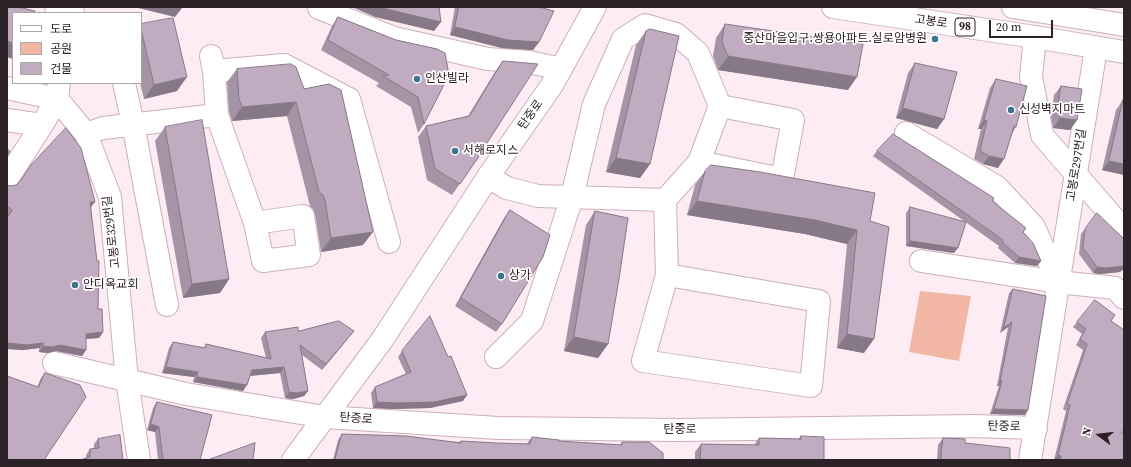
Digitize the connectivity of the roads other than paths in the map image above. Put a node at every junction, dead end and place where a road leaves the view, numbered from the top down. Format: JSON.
{"nodes":[{"id":1,"x":320,"y":7,"type":"edge"},
{"id":2,"x":595,"y":7,"type":"edge"},
{"id":3,"x":833,"y":7,"type":"edge"},
{"id":4,"x":1013,"y":7,"type":"edge"},
{"id":5,"x":1124,"y":25,"type":"edge"},
{"id":6,"x":1035,"y":37,"type":"junction"},
{"id":7,"x":1096,"y":48,"type":"junction"},
{"id":8,"x":1124,"y":52,"type":"edge"},
{"id":9,"x":561,"y":69,"type":"junction"},
{"id":10,"x":124,"y":84,"type":"edge"},
{"id":11,"x":7,"y":88,"type":"edge"},
{"id":12,"x":58,"y":91,"type":"edge"},
{"id":13,"x":720,"y":106,"type":"junction"},
{"id":14,"x":217,"y":115,"type":"junction"},
{"id":15,"x":7,"y":120,"type":"edge"},
{"id":16,"x":133,"y":124,"type":"junction"},
{"id":17,"x":42,"y":125,"type":"junction"},
{"id":18,"x":906,"y":133,"type":"dead end"},
{"id":19,"x":86,"y":134,"type":"junction"},
{"id":20,"x":699,"y":162,"type":"junction"},
{"id":21,"x":1076,"y":175,"type":"junction"},
{"id":22,"x":488,"y":177,"type":"junction"},
{"id":23,"x":7,"y":179,"type":"edge"},
{"id":24,"x":572,"y":197,"type":"junction"},
{"id":25,"x":665,"y":200,"type":"junction"},
{"id":26,"x":255,"y":223,"type":"dead end"},
{"id":27,"x":1124,"y":230,"type":"edge"},
{"id":28,"x":389,"y":242,"type":"dead end"},
{"id":29,"x":921,"y":261,"type":"dead end"},
{"id":30,"x":667,"y":275,"type":"junction"},
{"id":31,"x":1058,"y":282,"type":"junction"},
{"id":32,"x":1121,"y":291,"type":"edge"},
{"id":33,"x":167,"y":305,"type":"dead end"},
{"id":34,"x":496,"y":357,"type":"dead end"},
{"id":35,"x":54,"y":362,"type":"dead end"},
{"id":36,"x":128,"y":380,"type":"junction"},
{"id":37,"x":325,"y":417,"type":"junction"},
{"id":38,"x":1036,"y":428,"type":"junction"},
{"id":39,"x":139,"y":460,"type":"edge"},
{"id":40,"x":293,"y":460,"type":"edge"},
{"id":41,"x":1030,"y":460,"type":"edge"}],
"edges":[{"from":1,"to":9,"type":"street"},
{"from":2,"to":9,"type":"street","name":"탄중로"},
{"from":3,"to":6,"type":"street","name":"고봉로","number":"98"},
{"from":4,"to":5,"type":"street"},
{"from":6,"to":7,"type":"street","name":"고봉로","number":"98"},
{"from":6,"to":21,"type":"street"},
{"from":7,"to":8,"type":"street","name":"고봉로","number":"98"},
{"from":7,"to":21,"type":"street","name":"고봉로297번길"},
{"from":9,"to":22,"type":"street","name":"탄중로"},
{"from":10,"to":16,"type":"street"},
{"from":11,"to":12,"type":"street"},
{"from":12,"to":17,"type":"street"},
{"from":12,"to":19,"type":"street","name":"고봉로329번길"},
{"from":13,"to":20,"type":"street"},
{"from":13,"to":20,"type":"street"},
{"from":13,"to":24,"type":"street"},
{"from":14,"to":16,"type":"street"},
{"from":14,"to":26,"type":"street"},
{"from":14,"to":28,"type":"street"},
{"from":15,"to":17,"type":"street"},
{"from":16,"to":19,"type":"street"},
{"from":16,"to":33,"type":"street"},
{"from":17,"to":23,"type":"street"},
{"from":18,"to":31,"type":"street"},
{"from":19,"to":36,"type":"street","name":"고봉로329번길"},
{"from":20,"to":25,"type":"street"},
{"from":21,"to":27,"type":"street"},
{"from":21,"to":31,"type":"street","name":"고봉로297번길"},
{"from":22,"to":24,"type":"street"},
{"from":22,"to":37,"type":"street","name":"탄중로"},
{"from":24,"to":25,"type":"street"},
{"from":24,"to":34,"type":"street"},
{"from":25,"to":30,"type":"street"},
{"from":29,"to":31,"type":"street"},
{"from":30,"to":30,"type":"street"},
{"from":31,"to":32,"type":"street"},
{"from":31,"to":38,"type":"street","name":"고봉로297번길"},
{"from":35,"to":36,"type":"street","name":"탄중로"},
{"from":36,"to":37,"type":"street","name":"탄중로"},
{"from":36,"to":39,"type":"street"},
{"from":37,"to":38,"type":"street","name":"탄중로"},
{"from":37,"to":40,"type":"street","name":"탄중로"},
{"from":38,"to":41,"type":"street","name":"고봉로297번길"}]}
